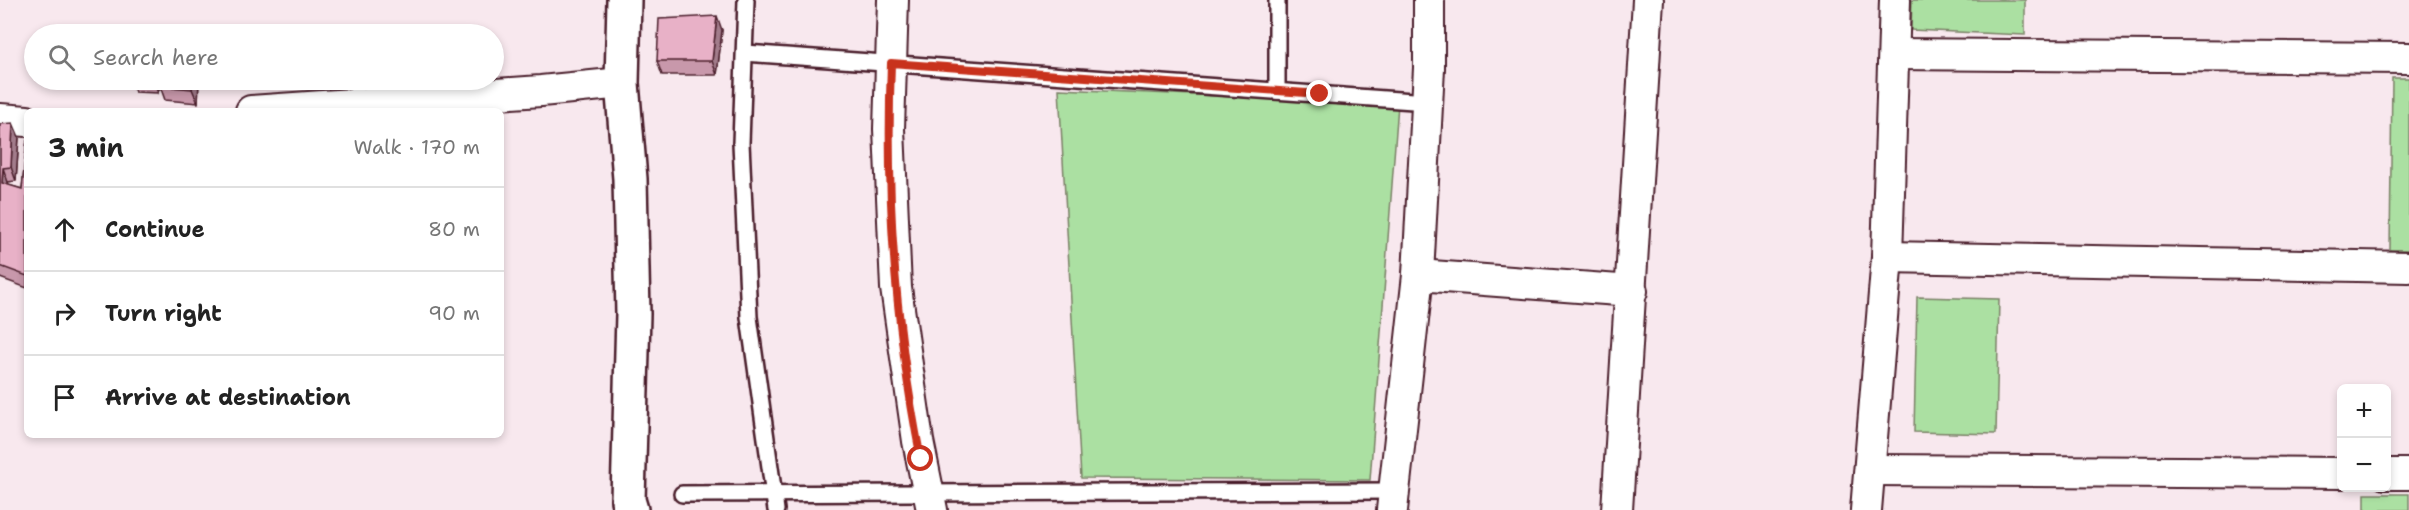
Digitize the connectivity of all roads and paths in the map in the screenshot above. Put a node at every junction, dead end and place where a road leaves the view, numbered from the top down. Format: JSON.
{"nodes":[{"id":1,"x":624,"y":0,"type":"edge"},
{"id":2,"x":746,"y":0,"type":"edge"},
{"id":3,"x":893,"y":0,"type":"edge"},
{"id":4,"x":1277,"y":0,"type":"edge"},
{"id":5,"x":1430,"y":0,"type":"edge"},
{"id":6,"x":1648,"y":0,"type":"edge"},
{"id":7,"x":1895,"y":0,"type":"edge"},
{"id":8,"x":745,"y":53,"type":"junction"},
{"id":9,"x":1894,"y":54,"type":"junction"},
{"id":10,"x":2409,"y":58,"type":"edge"},
{"id":11,"x":891,"y":63,"type":"junction"},
{"id":12,"x":622,"y":83,"type":"junction"},
{"id":13,"x":1277,"y":91,"type":"junction"},
{"id":14,"x":1427,"y":102,"type":"junction"},
{"id":15,"x":294,"y":108,"type":"edge"},
{"id":16,"x":0,"y":119,"type":"edge"},
{"id":17,"x":24,"y":121,"type":"edge"},
{"id":18,"x":1887,"y":257,"type":"junction"},
{"id":19,"x":2409,"y":267,"type":"edge"},
{"id":20,"x":1418,"y":275,"type":"junction"},
{"id":21,"x":1632,"y":291,"type":"junction"},
{"id":22,"x":1870,"y":470,"type":"junction"},
{"id":23,"x":2337,"y":473,"type":"edge"},
{"id":24,"x":2391,"y":474,"type":"edge"},
{"id":25,"x":2409,"y":474,"type":"edge"},
{"id":26,"x":773,"y":493,"type":"junction"},
{"id":27,"x":682,"y":494,"type":"dead end"},
{"id":28,"x":1394,"y":500,"type":"edge"},
{"id":29,"x":930,"y":502,"type":"edge"},
{"id":30,"x":631,"y":510,"type":"edge"},
{"id":31,"x":776,"y":510,"type":"edge"},
{"id":32,"x":1617,"y":510,"type":"edge"},
{"id":33,"x":1866,"y":510,"type":"edge"}],
"edges":[{"from":1,"to":12,"type":"street"},
{"from":2,"to":8,"type":"lane"},
{"from":3,"to":11,"type":"street"},
{"from":4,"to":13,"type":"lane"},
{"from":5,"to":14,"type":"street"},
{"from":6,"to":21,"type":"street"},
{"from":7,"to":9,"type":"street"},
{"from":8,"to":11,"type":"lane"},
{"from":8,"to":26,"type":"lane"},
{"from":9,"to":10,"type":"street"},
{"from":9,"to":18,"type":"street"},
{"from":11,"to":13,"type":"lane"},
{"from":11,"to":29,"type":"street"},
{"from":12,"to":15,"type":"street"},
{"from":12,"to":30,"type":"street"},
{"from":13,"to":14,"type":"lane"},
{"from":14,"to":20,"type":"street"},
{"from":16,"to":17,"type":"street"},
{"from":18,"to":19,"type":"street"},
{"from":18,"to":22,"type":"street"},
{"from":20,"to":21,"type":"street"},
{"from":20,"to":28,"type":"street"},
{"from":21,"to":32,"type":"street"},
{"from":22,"to":23,"type":"street"},
{"from":22,"to":33,"type":"street"},
{"from":24,"to":25,"type":"street"},
{"from":26,"to":27,"type":"lane"},
{"from":26,"to":29,"type":"lane"},
{"from":26,"to":31,"type":"lane"},
{"from":28,"to":29,"type":"lane"}]}
